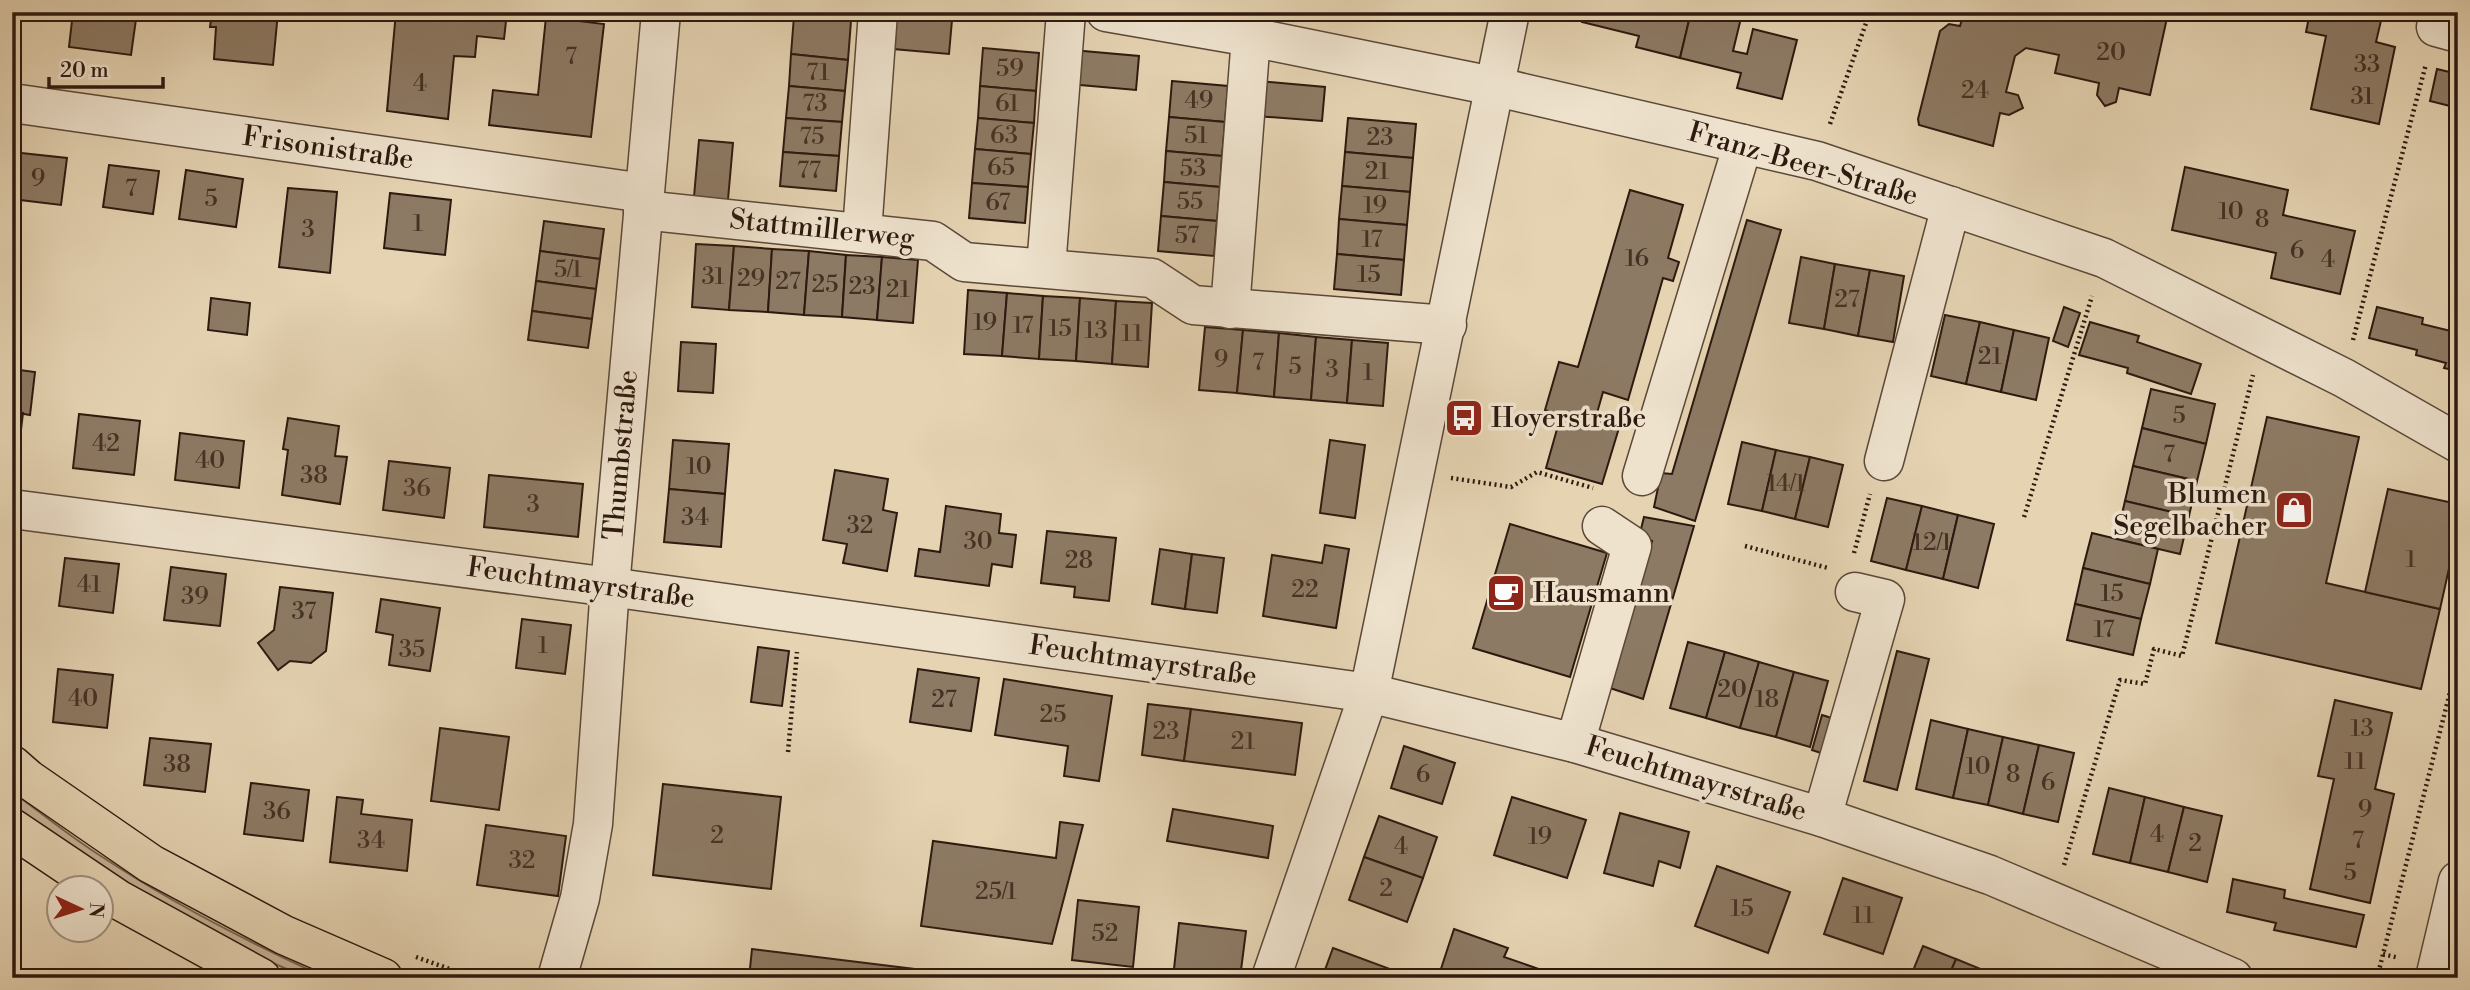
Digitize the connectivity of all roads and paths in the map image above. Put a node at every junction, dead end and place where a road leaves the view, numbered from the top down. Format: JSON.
{"nodes":[{"id":1,"x":661,"y":12,"type":"edge"},
{"id":2,"x":878,"y":12,"type":"edge"},
{"id":3,"x":1066,"y":12,"type":"edge"},
{"id":4,"x":1105,"y":12,"type":"edge"},
{"id":5,"x":1510,"y":12,"type":"edge"},
{"id":6,"x":1870,"y":12,"type":"edge"},
{"id":7,"x":2447,"y":30,"type":"edge"},
{"id":8,"x":1251,"y":37,"type":"junction"},
{"id":9,"x":1493,"y":86,"type":"junction"},
{"id":10,"x":12,"y":103,"type":"edge"},
{"id":11,"x":1743,"y":144,"type":"junction"},
{"id":12,"x":1816,"y":162,"type":"junction"},
{"id":13,"x":643,"y":202,"type":"junction"},
{"id":14,"x":1951,"y":206,"type":"junction"},
{"id":15,"x":862,"y":232,"type":"junction"},
{"id":16,"x":2104,"y":258,"type":"junction"},
{"id":17,"x":1046,"y":268,"type":"junction"},
{"id":18,"x":1230,"y":309,"type":"junction"},
{"id":19,"x":1447,"y":325,"type":"junction"},
{"id":20,"x":2262,"y":337,"type":"junction"},
{"id":21,"x":2344,"y":378,"type":"junction"},
{"id":22,"x":2458,"y":443,"type":"edge"},
{"id":23,"x":1884,"y":461,"type":"dead end"},
{"id":24,"x":1415,"y":471,"type":"junction"},
{"id":25,"x":1642,"y":476,"type":"joint"},
{"id":26,"x":1865,"y":507,"type":"dead end"},
{"id":27,"x":12,"y":509,"type":"edge"},
{"id":28,"x":2024,"y":517,"type":"dead end"},
{"id":29,"x":1602,"y":526,"type":"dead end"},
{"id":30,"x":1745,"y":546,"type":"dead end"},
{"id":31,"x":1852,"y":583,"type":"junction"},
{"id":32,"x":610,"y":587,"type":"junction"},
{"id":33,"x":801,"y":613,"type":"junction"},
{"id":34,"x":2458,"y":661,"type":"edge"},
{"id":35,"x":1369,"y":693,"type":"junction"},
{"id":36,"x":1575,"y":743,"type":"junction"},
{"id":37,"x":788,"y":752,"type":"dead end"},
{"id":38,"x":12,"y":765,"type":"edge"},
{"id":39,"x":1822,"y":817,"type":"junction"},
{"id":40,"x":12,"y":828,"type":"edge"},
{"id":41,"x":2458,"y":881,"type":"edge"},
{"id":42,"x":2053,"y":901,"type":"junction"},
{"id":43,"x":2443,"y":969,"type":"edge"},
{"id":44,"x":261,"y":978,"type":"edge"},
{"id":45,"x":383,"y":978,"type":"edge"},
{"id":46,"x":557,"y":978,"type":"edge"},
{"id":47,"x":1271,"y":978,"type":"edge"},
{"id":48,"x":2233,"y":978,"type":"edge"},
{"id":49,"x":2377,"y":978,"type":"edge"}],
"edges":[{"from":1,"to":13,"type":"street","name":"Thumbstraße"},
{"from":2,"to":15,"type":"street"},
{"from":3,"to":17,"type":"street"},
{"from":4,"to":8,"type":"street","name":"Franz-Beer-Straße"},
{"from":5,"to":9,"type":"street"},
{"from":6,"to":12,"type":"path"},
{"from":7,"to":21,"type":"path"},
{"from":8,"to":9,"type":"street","name":"Franz-Beer-Straße"},
{"from":8,"to":18,"type":"street"},
{"from":9,"to":11,"type":"street","name":"Franz-Beer-Straße"},
{"from":9,"to":19,"type":"street"},
{"from":10,"to":13,"type":"street","name":"Frisonistraße"},
{"from":11,"to":12,"type":"street","name":"Franz-Beer-Straße"},
{"from":11,"to":25,"type":"street"},
{"from":12,"to":14,"type":"street","name":"Franz-Beer-Straße"},
{"from":13,"to":15,"type":"street","name":"Stattmillerweg"},
{"from":13,"to":32,"type":"street","name":"Thumbstraße"},
{"from":14,"to":16,"type":"street","name":"Franz-Beer-Straße"},
{"from":14,"to":23,"type":"street"},
{"from":15,"to":17,"type":"street","name":"Stattmillerweg"},
{"from":16,"to":20,"type":"street","name":"Franz-Beer-Straße"},
{"from":16,"to":28,"type":"path"},
{"from":17,"to":18,"type":"street","name":"Stattmillerweg"},
{"from":18,"to":19,"type":"street","name":"Stattmillerweg"},
{"from":19,"to":24,"type":"street"},
{"from":20,"to":21,"type":"street","name":"Franz-Beer-Straße"},
{"from":20,"to":42,"type":"path"},
{"from":21,"to":22,"type":"street","name":"Franz-Beer-Straße"},
{"from":24,"to":25,"type":"path"},
{"from":24,"to":35,"type":"street"},
{"from":26,"to":31,"type":"path"},
{"from":27,"to":32,"type":"street","name":"Feuchtmayrstraße"},
{"from":29,"to":36,"type":"street"},
{"from":30,"to":31,"type":"path"},
{"from":31,"to":39,"type":"street"},
{"from":32,"to":33,"type":"street","name":"Feuchtmayrstraße"},
{"from":32,"to":46,"type":"street","name":"Thumbstraße"},
{"from":33,"to":35,"type":"street","name":"Feuchtmayrstraße"},
{"from":33,"to":37,"type":"path"},
{"from":34,"to":49,"type":"path"},
{"from":35,"to":36,"type":"street","name":"Feuchtmayrstraße"},
{"from":35,"to":47,"type":"street"},
{"from":36,"to":39,"type":"street","name":"Feuchtmayrstraße"},
{"from":38,"to":45,"type":"main road"},
{"from":39,"to":42,"type":"street","name":"Feuchtmayrstraße"},
{"from":40,"to":44,"type":"main road"},
{"from":41,"to":43,"type":"street"},
{"from":42,"to":48,"type":"street","name":"Feuchtmayrstraße"}]}
